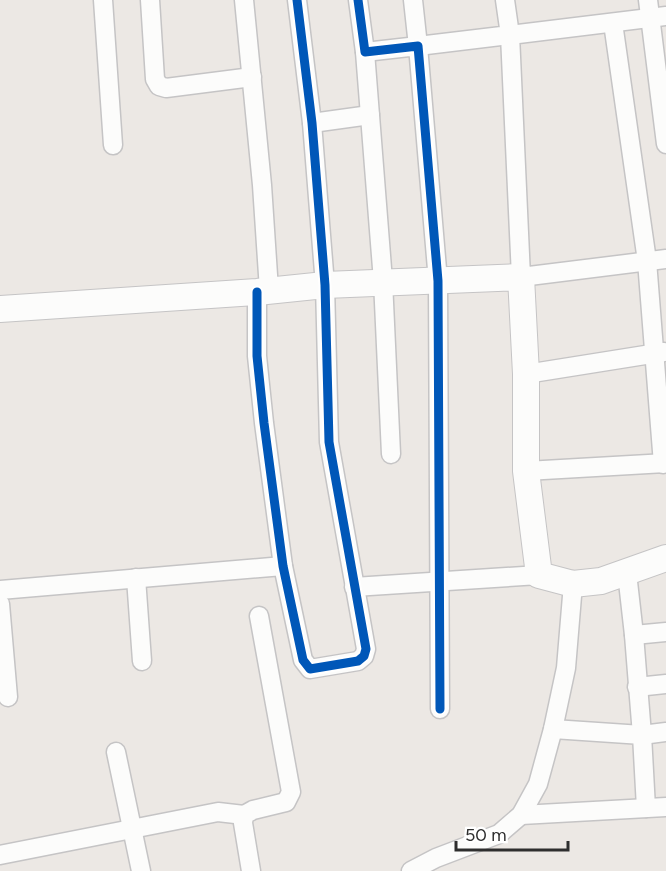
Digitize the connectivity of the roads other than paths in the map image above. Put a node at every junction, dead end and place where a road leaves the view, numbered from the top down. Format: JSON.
{"nodes":[{"id":1,"x":103,"y":0,"type":"edge"},
{"id":2,"x":150,"y":0,"type":"edge"},
{"id":3,"x":244,"y":0,"type":"edge"},
{"id":4,"x":297,"y":0,"type":"edge"},
{"id":5,"x":358,"y":0,"type":"edge"},
{"id":6,"x":413,"y":0,"type":"edge"},
{"id":7,"x":505,"y":0,"type":"edge"},
{"id":8,"x":648,"y":0,"type":"edge"},
{"id":9,"x":658,"y":17,"type":"edge"},
{"id":10,"x":613,"y":23,"type":"junction"},
{"id":11,"x":510,"y":35,"type":"junction"},
{"id":12,"x":418,"y":46,"type":"junction"},
{"id":13,"x":365,"y":52,"type":"junction"},
{"id":14,"x":252,"y":77,"type":"junction"},
{"id":15,"x":370,"y":115,"type":"junction"},
{"id":16,"x":312,"y":123,"type":"junction"},
{"id":17,"x":666,"y":144,"type":"edge"},
{"id":18,"x":113,"y":145,"type":"dead end"},
{"id":19,"x":666,"y":259,"type":"edge"},
{"id":20,"x":647,"y":261,"type":"junction"},
{"id":21,"x":521,"y":277,"type":"junction"},
{"id":22,"x":383,"y":281,"type":"junction"},
{"id":23,"x":438,"y":282,"type":"junction"},
{"id":24,"x":325,"y":285,"type":"junction"},
{"id":25,"x":263,"y":291,"type":"junction"},
{"id":26,"x":0,"y":309,"type":"edge"},
{"id":27,"x":660,"y":353,"type":"edge"},
{"id":28,"x":526,"y":374,"type":"junction"},
{"id":29,"x":391,"y":454,"type":"dead end"},
{"id":30,"x":665,"y":463,"type":"edge"},
{"id":31,"x":526,"y":471,"type":"junction"},
{"id":32,"x":666,"y":558,"type":"edge"},
{"id":33,"x":283,"y":566,"type":"junction"},
{"id":34,"x":627,"y":573,"type":"junction"},
{"id":35,"x":539,"y":575,"type":"junction"},
{"id":36,"x":136,"y":578,"type":"junction"},
{"id":37,"x":440,"y":582,"type":"junction"},
{"id":38,"x":573,"y":584,"type":"junction"},
{"id":39,"x":354,"y":587,"type":"junction"},
{"id":40,"x":0,"y":590,"type":"edge"},
{"id":41,"x":0,"y":604,"type":"edge"},
{"id":42,"x":258,"y":616,"type":"dead end"},
{"id":43,"x":666,"y":632,"type":"edge"},
{"id":44,"x":634,"y":635,"type":"junction"},
{"id":45,"x":142,"y":662,"type":"dead end"},
{"id":46,"x":666,"y":684,"type":"edge"},
{"id":47,"x":637,"y":687,"type":"junction"},
{"id":48,"x":8,"y":697,"type":"dead end"},
{"id":49,"x":440,"y":710,"type":"dead end"},
{"id":50,"x":553,"y":729,"type":"junction"},
{"id":51,"x":666,"y":732,"type":"edge"},
{"id":52,"x":642,"y":735,"type":"junction"},
{"id":53,"x":116,"y":752,"type":"dead end"},
{"id":54,"x":666,"y":807,"type":"edge"},
{"id":55,"x":646,"y":808,"type":"junction"},
{"id":56,"x":244,"y":815,"type":"junction"},
{"id":57,"x":521,"y":815,"type":"junction"},
{"id":58,"x":131,"y":828,"type":"junction"},
{"id":59,"x":0,"y":855,"type":"edge"},
{"id":60,"x":141,"y":871,"type":"edge"},
{"id":61,"x":251,"y":871,"type":"edge"},
{"id":62,"x":411,"y":871,"type":"edge"}],
"edges":[{"from":1,"to":18,"type":"street"},
{"from":2,"to":14,"type":"street"},
{"from":3,"to":14,"type":"street"},
{"from":4,"to":16,"type":"street"},
{"from":5,"to":13,"type":"street"},
{"from":6,"to":12,"type":"street"},
{"from":7,"to":11,"type":"street"},
{"from":8,"to":9,"type":"street"},
{"from":9,"to":10,"type":"street"},
{"from":9,"to":17,"type":"street"},
{"from":10,"to":11,"type":"street"},
{"from":10,"to":20,"type":"street"},
{"from":11,"to":12,"type":"street"},
{"from":11,"to":21,"type":"street"},
{"from":12,"to":13,"type":"street"},
{"from":12,"to":23,"type":"street"},
{"from":13,"to":15,"type":"street"},
{"from":14,"to":25,"type":"street"},
{"from":15,"to":16,"type":"street"},
{"from":15,"to":22,"type":"street"},
{"from":16,"to":24,"type":"street"},
{"from":19,"to":20,"type":"street"},
{"from":20,"to":21,"type":"street"},
{"from":20,"to":27,"type":"street"},
{"from":21,"to":23,"type":"main road"},
{"from":21,"to":28,"type":"main road"},
{"from":22,"to":23,"type":"main road"},
{"from":22,"to":24,"type":"main road"},
{"from":22,"to":29,"type":"street"},
{"from":23,"to":37,"type":"street"},
{"from":24,"to":25,"type":"main road"},
{"from":24,"to":39,"type":"street"},
{"from":25,"to":26,"type":"main road"},
{"from":25,"to":33,"type":"street"},
{"from":27,"to":28,"type":"street"},
{"from":27,"to":30,"type":"street"},
{"from":28,"to":31,"type":"main road"},
{"from":30,"to":31,"type":"street"},
{"from":31,"to":35,"type":"main road"},
{"from":32,"to":34,"type":"main road"},
{"from":33,"to":36,"type":"street"},
{"from":33,"to":39,"type":"street"},
{"from":34,"to":38,"type":"main road"},
{"from":34,"to":44,"type":"street"},
{"from":35,"to":37,"type":"street"},
{"from":35,"to":38,"type":"main road"},
{"from":36,"to":40,"type":"street"},
{"from":36,"to":45,"type":"street"},
{"from":37,"to":39,"type":"street"},
{"from":37,"to":49,"type":"street"},
{"from":38,"to":50,"type":"street"},
{"from":41,"to":48,"type":"street"},
{"from":42,"to":56,"type":"street"},
{"from":43,"to":44,"type":"street"},
{"from":44,"to":47,"type":"street"},
{"from":46,"to":47,"type":"street"},
{"from":47,"to":52,"type":"street"},
{"from":50,"to":52,"type":"street"},
{"from":50,"to":57,"type":"street"},
{"from":51,"to":52,"type":"street"},
{"from":52,"to":55,"type":"street"},
{"from":53,"to":58,"type":"street"},
{"from":54,"to":55,"type":"street"},
{"from":55,"to":57,"type":"street"},
{"from":56,"to":58,"type":"street"},
{"from":56,"to":61,"type":"street"},
{"from":57,"to":62,"type":"street"},
{"from":58,"to":59,"type":"street"},
{"from":58,"to":60,"type":"street"}]}
